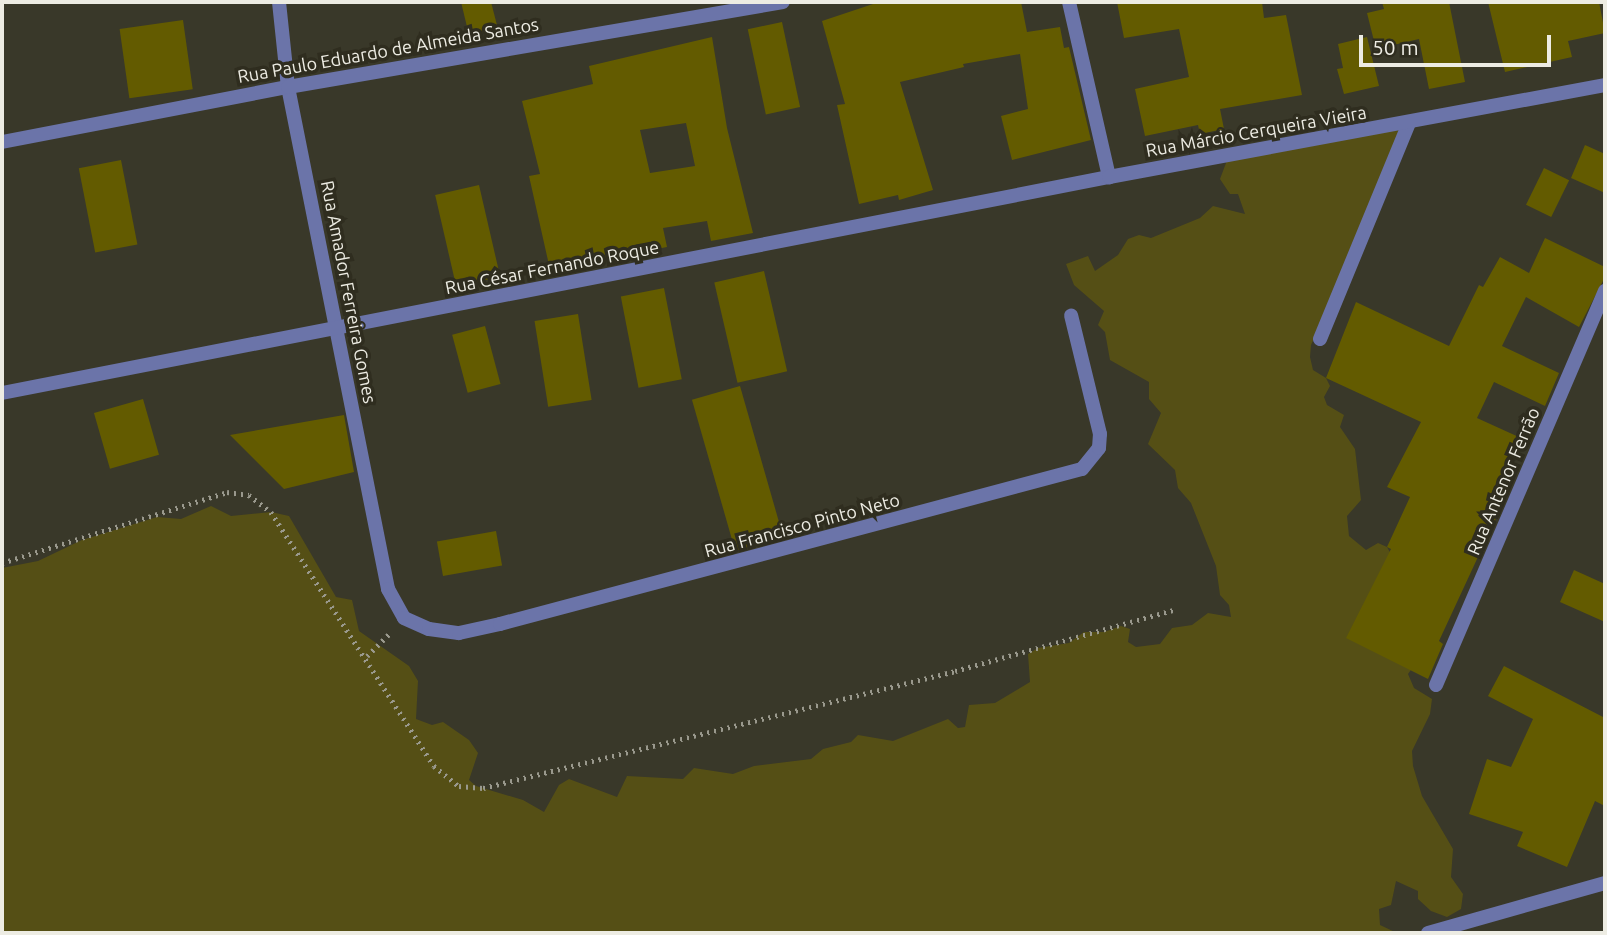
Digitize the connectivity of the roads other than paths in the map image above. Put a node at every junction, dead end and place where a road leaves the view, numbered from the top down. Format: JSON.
{"nodes":[{"id":1,"x":279,"y":2,"type":"edge"},
{"id":2,"x":783,"y":2,"type":"edge"},
{"id":3,"x":1069,"y":2,"type":"edge"},
{"id":4,"x":1605,"y":85,"type":"edge"},
{"id":5,"x":288,"y":86,"type":"junction"},
{"id":6,"x":1409,"y":123,"type":"junction"},
{"id":7,"x":2,"y":142,"type":"edge"},
{"id":8,"x":1109,"y":177,"type":"junction"},
{"id":9,"x":1605,"y":291,"type":"edge"},
{"id":10,"x":1071,"y":315,"type":"dead end"},
{"id":11,"x":338,"y":329,"type":"junction"},
{"id":12,"x":1320,"y":339,"type":"dead end"},
{"id":13,"x":2,"y":393,"type":"edge"},
{"id":14,"x":388,"y":589,"type":"joint"},
{"id":15,"x":1436,"y":685,"type":"dead end"},
{"id":16,"x":1605,"y":883,"type":"edge"},
{"id":17,"x":1429,"y":933,"type":"edge"}],
"edges":[{"from":1,"to":5,"type":"street","name":"Rua Amador Ferreira Gomes"},
{"from":2,"to":5,"type":"street","name":"Rua Paulo Eduardo de Almeida Santos"},
{"from":3,"to":8,"type":"street"},
{"from":4,"to":6,"type":"street","name":"Rua Márcio Cerqueira Vieira"},
{"from":5,"to":7,"type":"street","name":"Rua Paulo Eduardo de Almeida Santos"},
{"from":5,"to":11,"type":"street","name":"Rua Amador Ferreira Gomes"},
{"from":6,"to":8,"type":"street","name":"Rua Márcio Cerqueira Vieira"},
{"from":6,"to":12,"type":"street"},
{"from":8,"to":11,"type":"street","name":"Rua César Fernando Roque"},
{"from":9,"to":15,"type":"street","name":"Rua Antenor Ferrão"},
{"from":10,"to":14,"type":"street","name":"Rua Francisco Pinto Neto"},
{"from":11,"to":13,"type":"street","name":"Rua César Fernando Roque"},
{"from":11,"to":14,"type":"street","name":"Rua Amador Ferreira Gomes"},
{"from":16,"to":17,"type":"street"}]}
